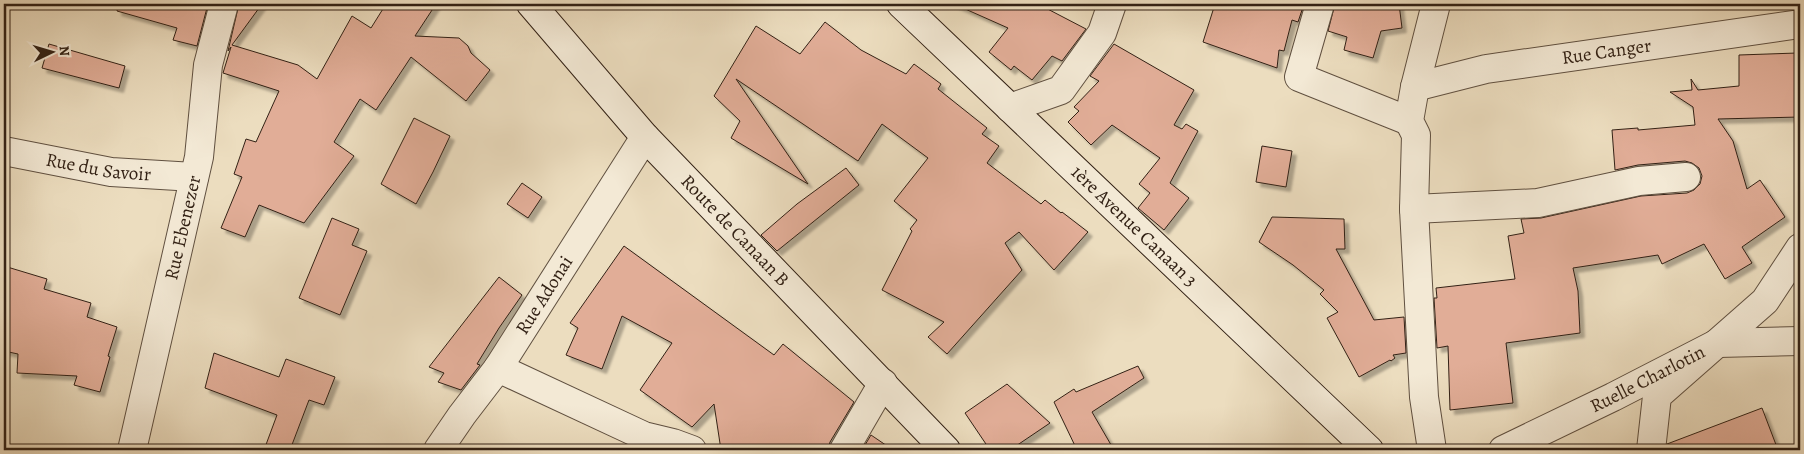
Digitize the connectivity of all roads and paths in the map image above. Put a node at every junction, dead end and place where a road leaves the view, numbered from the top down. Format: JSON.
{"nodes":[{"id":1,"x":224,"y":4,"type":"edge"},
{"id":2,"x":531,"y":4,"type":"edge"},
{"id":3,"x":901,"y":4,"type":"edge"},
{"id":4,"x":1112,"y":4,"type":"edge"},
{"id":5,"x":1320,"y":4,"type":"edge"},
{"id":6,"x":1436,"y":4,"type":"edge"},
{"id":7,"x":1800,"y":24,"type":"edge"},
{"id":8,"x":1415,"y":87,"type":"junction"},
{"id":9,"x":1010,"y":108,"type":"junction"},
{"id":10,"x":1409,"y":121,"type":"junction"},
{"id":11,"x":645,"y":137,"type":"junction"},
{"id":12,"x":4,"y":152,"type":"edge"},
{"id":13,"x":194,"y":177,"type":"junction"},
{"id":14,"x":1686,"y":177,"type":"dead end"},
{"id":15,"x":1414,"y":209,"type":"junction"},
{"id":16,"x":1800,"y":248,"type":"edge"},
{"id":17,"x":1800,"y":341,"type":"edge"},
{"id":18,"x":1718,"y":343,"type":"junction"},
{"id":19,"x":498,"y":368,"type":"junction"},
{"id":20,"x":883,"y":383,"type":"junction"},
{"id":21,"x":641,"y":443,"type":"edge"},
{"id":22,"x":132,"y":450,"type":"edge"},
{"id":23,"x":438,"y":450,"type":"edge"},
{"id":24,"x":692,"y":450,"type":"edge"},
{"id":25,"x":844,"y":450,"type":"edge"},
{"id":26,"x":946,"y":450,"type":"edge"},
{"id":27,"x":1369,"y":450,"type":"edge"},
{"id":28,"x":1432,"y":450,"type":"edge"},
{"id":29,"x":1503,"y":450,"type":"edge"},
{"id":30,"x":1651,"y":450,"type":"edge"}],
"edges":[{"from":1,"to":13,"type":"street","name":"Rue Ebenezer"},
{"from":2,"to":11,"type":"street","name":"Route de Canaan B"},
{"from":3,"to":9,"type":"street","name":"1ère Avenue Canaan 3"},
{"from":4,"to":9,"type":"street"},
{"from":5,"to":10,"type":"street"},
{"from":6,"to":8,"type":"street"},
{"from":7,"to":8,"type":"street","name":"Rue Canger"},
{"from":8,"to":10,"type":"street"},
{"from":9,"to":27,"type":"street","name":"1ère Avenue Canaan 3"},
{"from":10,"to":15,"type":"street"},
{"from":11,"to":19,"type":"street","name":"Rue Adonai"},
{"from":11,"to":20,"type":"street","name":"Route de Canaan B"},
{"from":12,"to":13,"type":"street","name":"Rue du Savoir"},
{"from":13,"to":22,"type":"street","name":"Rue Ebenezer"},
{"from":14,"to":15,"type":"street"},
{"from":15,"to":28,"type":"street"},
{"from":16,"to":18,"type":"street"},
{"from":17,"to":18,"type":"street","name":"Ruelle Charlotin"},
{"from":18,"to":29,"type":"street","name":"Ruelle Charlotin"},
{"from":18,"to":30,"type":"street"},
{"from":19,"to":21,"type":"street"},
{"from":19,"to":23,"type":"street","name":"Rue Adonai"},
{"from":20,"to":25,"type":"street"},
{"from":20,"to":26,"type":"street","name":"Route de Canaan B"},
{"from":21,"to":24,"type":"street"}]}
